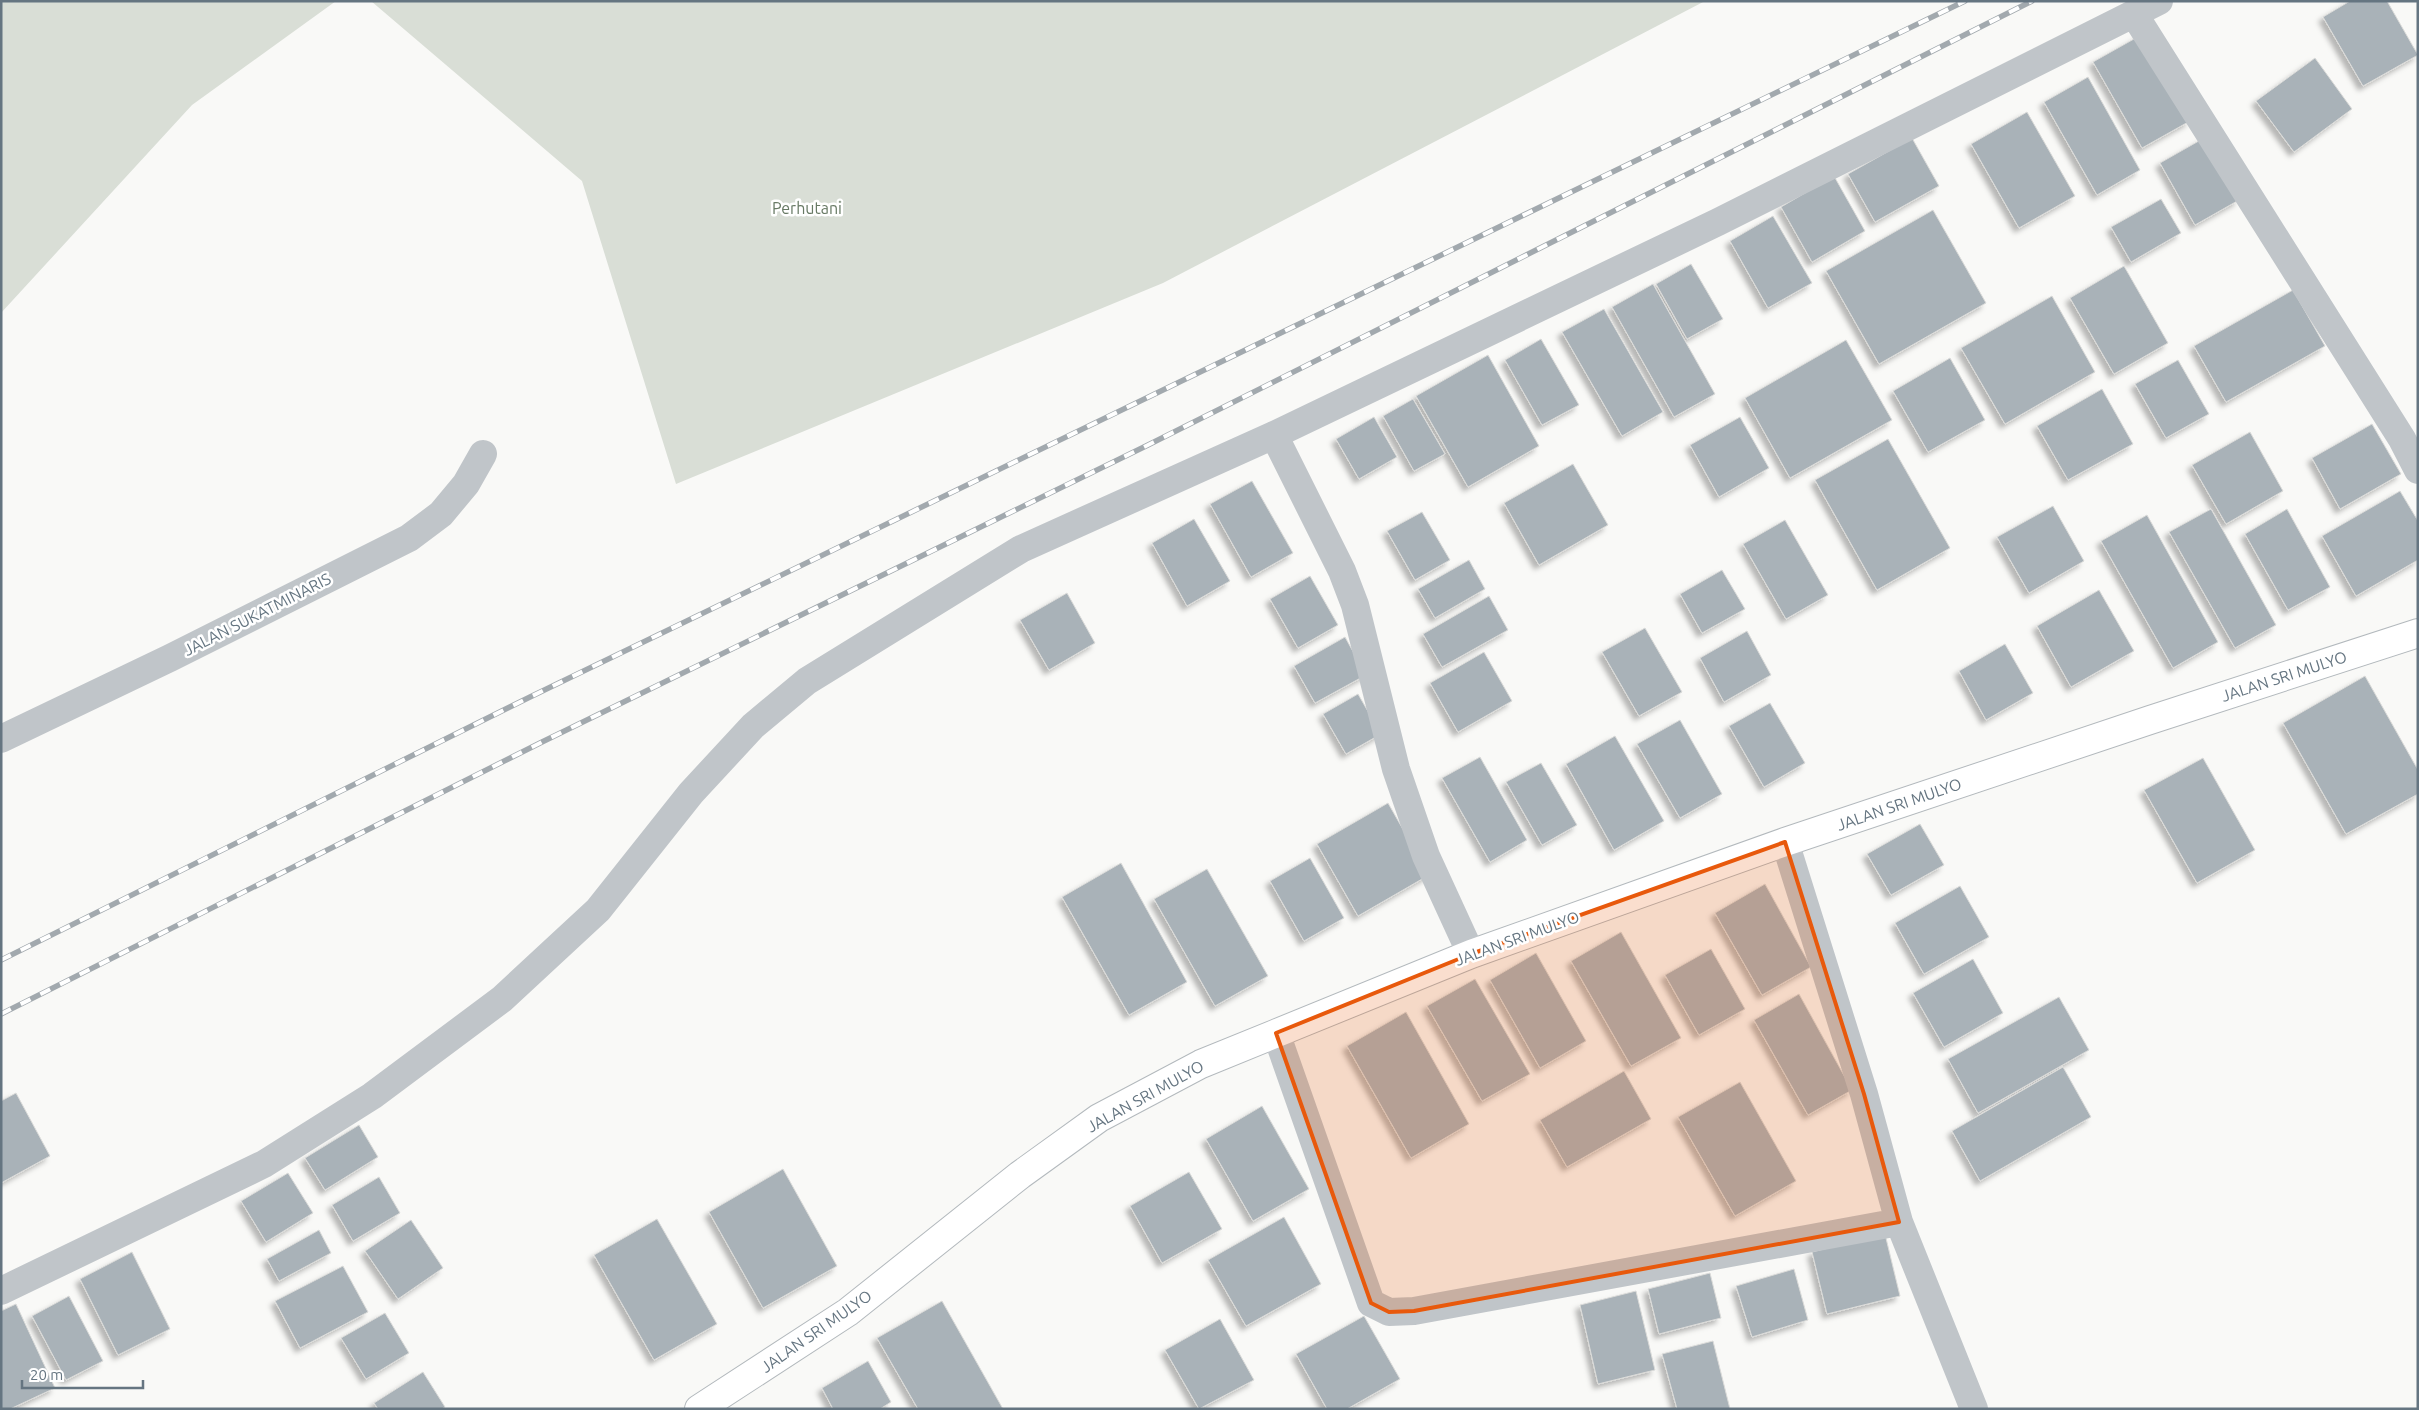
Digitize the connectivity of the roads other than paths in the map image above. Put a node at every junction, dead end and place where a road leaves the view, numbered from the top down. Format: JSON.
{"nodes":[{"id":1,"x":2160,"y":1,"type":"edge"},
{"id":2,"x":2134,"y":14,"type":"junction"},
{"id":3,"x":1274,"y":435,"type":"junction"},
{"id":4,"x":483,"y":454,"type":"dead end"},
{"id":5,"x":2418,"y":470,"type":"edge"},
{"id":6,"x":2418,"y":633,"type":"edge"},
{"id":7,"x":1,"y":739,"type":"edge"},
{"id":8,"x":1785,"y":842,"type":"junction"},
{"id":9,"x":1471,"y":954,"type":"junction"},
{"id":10,"x":1276,"y":1034,"type":"junction"},
{"id":11,"x":1899,"y":1222,"type":"junction"},
{"id":12,"x":1,"y":1291,"type":"edge"},
{"id":13,"x":699,"y":1409,"type":"edge"},
{"id":14,"x":1974,"y":1409,"type":"edge"}],
"edges":[{"from":1,"to":2,"type":"street"},
{"from":2,"to":3,"type":"street"},
{"from":2,"to":5,"type":"street"},
{"from":3,"to":9,"type":"street"},
{"from":3,"to":12,"type":"street"},
{"from":4,"to":7,"type":"street","name":"JALAN SUKATMINARIS"},
{"from":6,"to":8,"type":"main road","name":"JALAN SRI MULYO"},
{"from":8,"to":9,"type":"main road","name":"JALAN SRI MULYO"},
{"from":8,"to":11,"type":"street"},
{"from":9,"to":10,"type":"main road","name":"JALAN SRI MULYO"},
{"from":10,"to":11,"type":"street"},
{"from":10,"to":13,"type":"main road","name":"JALAN SRI MULYO"},
{"from":11,"to":14,"type":"street"}]}
